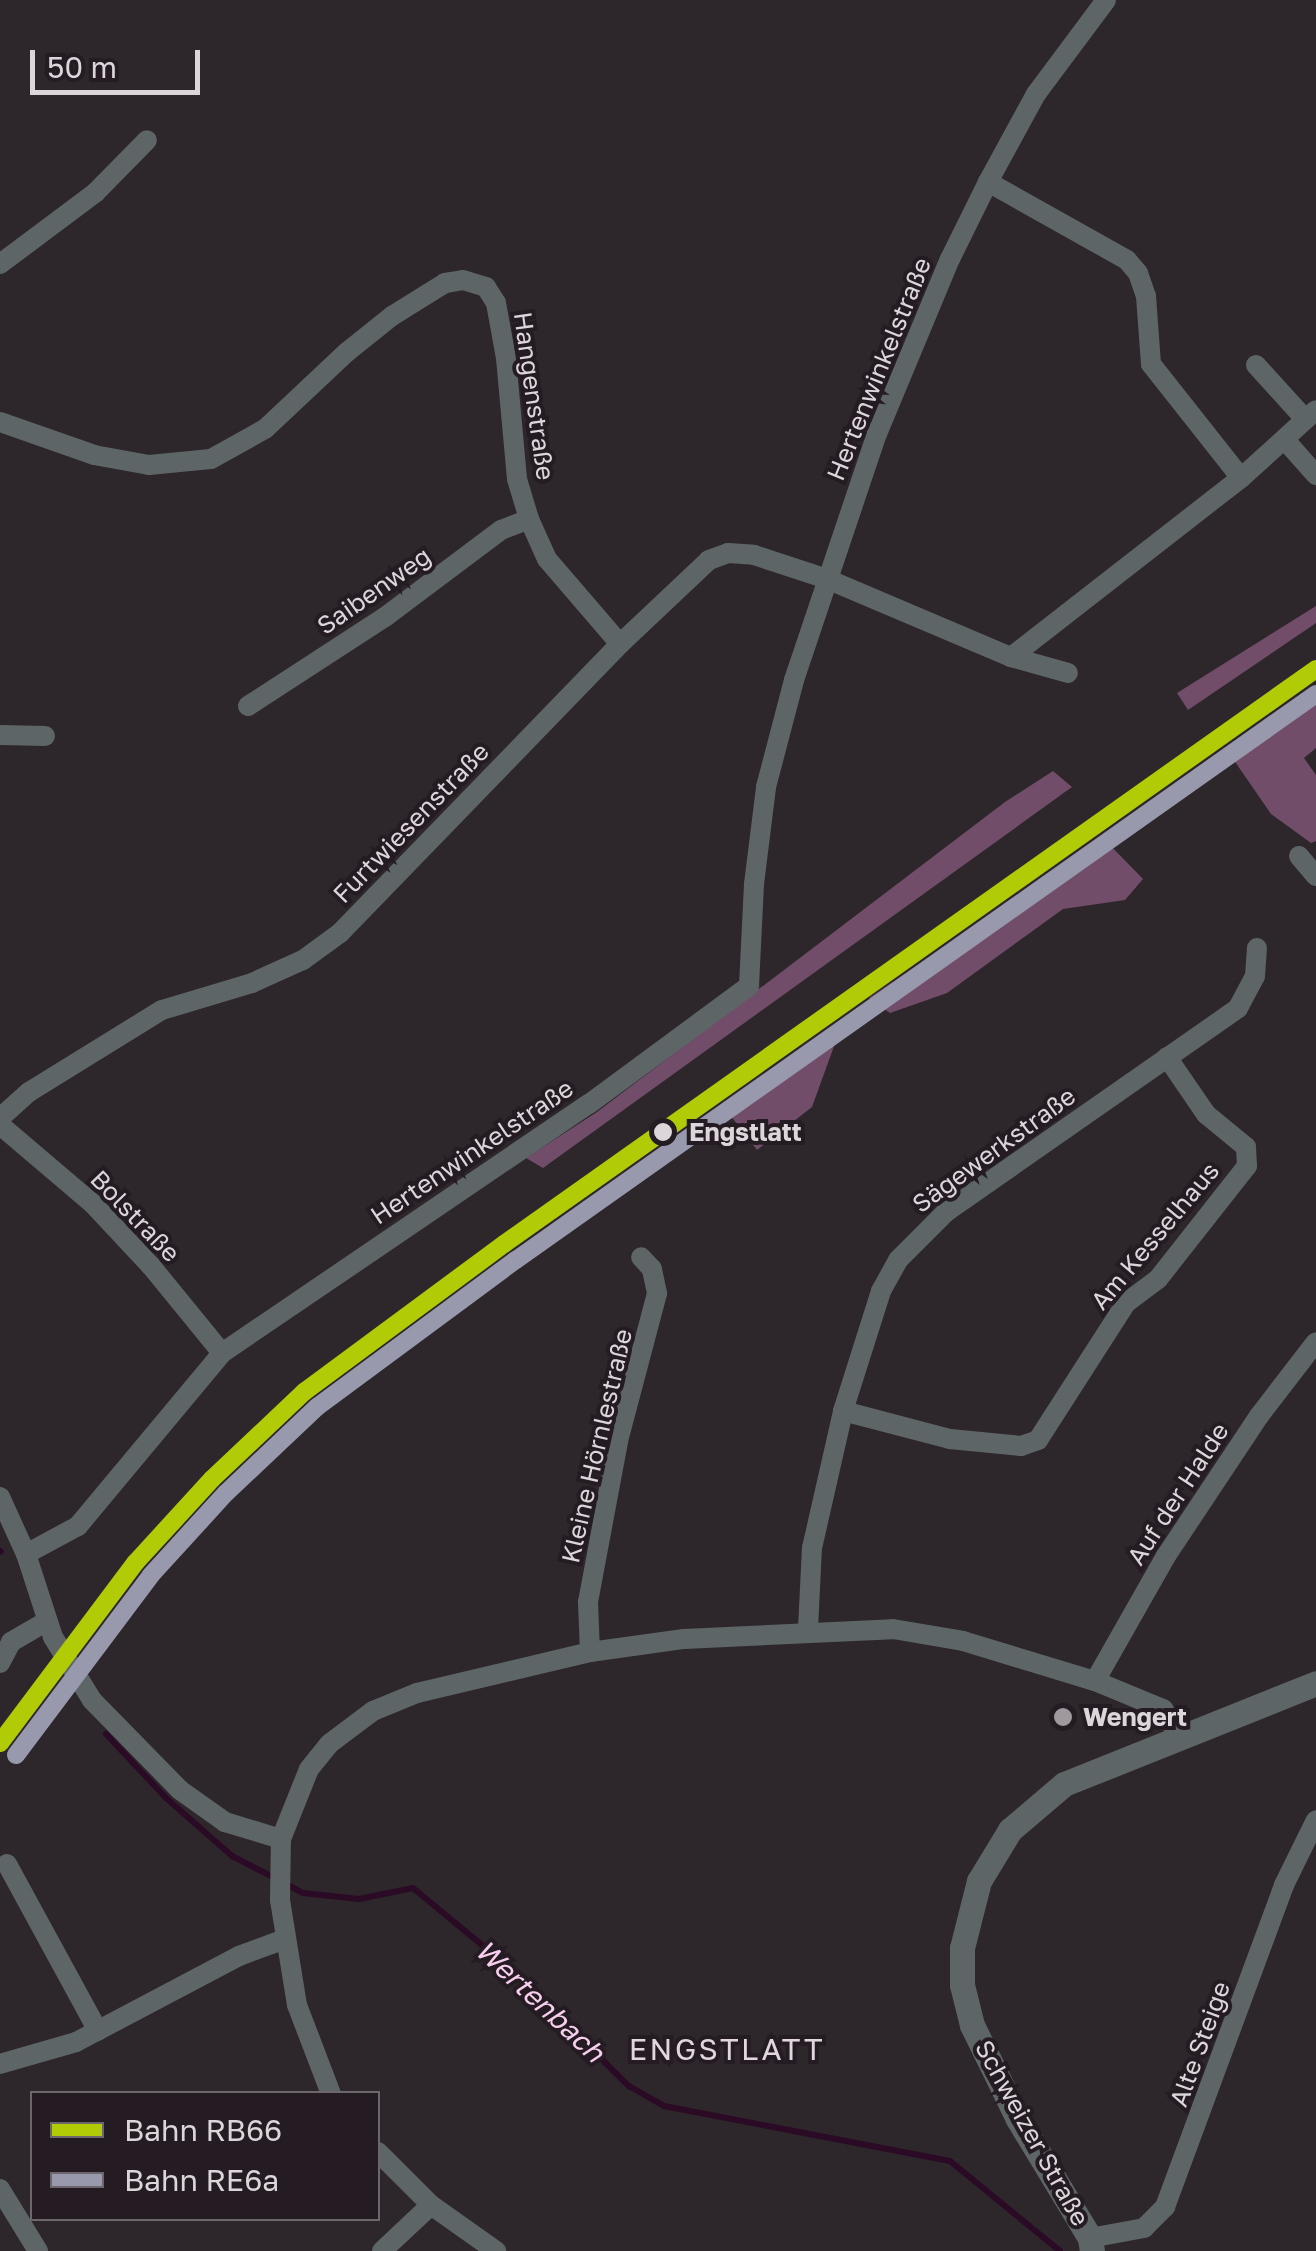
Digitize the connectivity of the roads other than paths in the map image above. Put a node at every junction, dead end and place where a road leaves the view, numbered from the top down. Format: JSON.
{"nodes":[{"id":1,"x":1106,"y":0,"type":"edge"},
{"id":2,"x":147,"y":140,"type":"dead end"},
{"id":3,"x":988,"y":182,"type":"junction"},
{"id":4,"x":0,"y":264,"type":"edge"},
{"id":5,"x":1256,"y":364,"type":"dead end"},
{"id":6,"x":1311,"y":414,"type":"edge"},
{"id":7,"x":0,"y":422,"type":"edge"},
{"id":8,"x":1285,"y":440,"type":"junction"},
{"id":9,"x":1316,"y":474,"type":"edge"},
{"id":10,"x":1241,"y":478,"type":"junction"},
{"id":11,"x":530,"y":519,"type":"junction"},
{"id":12,"x":826,"y":578,"type":"junction"},
{"id":13,"x":620,"y":644,"type":"junction"},
{"id":14,"x":1011,"y":657,"type":"junction"},
{"id":15,"x":1068,"y":673,"type":"dead end"},
{"id":16,"x":248,"y":706,"type":"dead end"},
{"id":17,"x":0,"y":735,"type":"edge"},
{"id":18,"x":45,"y":736,"type":"dead end"},
{"id":19,"x":1299,"y":856,"type":"dead end"},
{"id":20,"x":1316,"y":876,"type":"edge"},
{"id":21,"x":1258,"y":948,"type":"dead end"},
{"id":22,"x":1167,"y":1057,"type":"junction"},
{"id":23,"x":0,"y":1122,"type":"edge"},
{"id":24,"x":641,"y":1256,"type":"dead end"},
{"id":25,"x":1316,"y":1342,"type":"edge"},
{"id":26,"x":222,"y":1353,"type":"junction"},
{"id":27,"x":843,"y":1411,"type":"junction"},
{"id":28,"x":0,"y":1497,"type":"edge"},
{"id":29,"x":26,"y":1554,"type":"junction"},
{"id":30,"x":46,"y":1621,"type":"junction"},
{"id":31,"x":808,"y":1630,"type":"junction"},
{"id":32,"x":590,"y":1652,"type":"junction"},
{"id":33,"x":0,"y":1663,"type":"edge"},
{"id":34,"x":1095,"y":1681,"type":"junction"},
{"id":35,"x":1316,"y":1683,"type":"edge"},
{"id":36,"x":1179,"y":1736,"type":"junction"},
{"id":37,"x":1316,"y":1820,"type":"edge"},
{"id":38,"x":281,"y":1839,"type":"junction"},
{"id":39,"x":7,"y":1864,"type":"dead end"},
{"id":40,"x":285,"y":1939,"type":"junction"},
{"id":41,"x":98,"y":2032,"type":"junction"},
{"id":42,"x":0,"y":2064,"type":"edge"},
{"id":43,"x":330,"y":2091,"type":"edge"},
{"id":44,"x":380,"y":2154,"type":"edge"},
{"id":45,"x":0,"y":2190,"type":"edge"},
{"id":46,"x":431,"y":2205,"type":"junction"},
{"id":47,"x":1091,"y":2245,"type":"edge"},
{"id":48,"x":38,"y":2251,"type":"edge"},
{"id":49,"x":382,"y":2251,"type":"edge"},
{"id":50,"x":496,"y":2251,"type":"edge"}],
"edges":[{"from":1,"to":3,"type":"street","name":"Hertenwinkelstraße"},
{"from":2,"to":4,"type":"street"},
{"from":3,"to":10,"type":"street"},
{"from":3,"to":12,"type":"street","name":"Hertenwinkelstraße"},
{"from":5,"to":6,"type":"street"},
{"from":6,"to":8,"type":"street"},
{"from":7,"to":11,"type":"street","name":"Hangenstraße"},
{"from":8,"to":9,"type":"street"},
{"from":8,"to":10,"type":"street"},
{"from":10,"to":14,"type":"street"},
{"from":11,"to":13,"type":"street","name":"Hangenstraße"},
{"from":11,"to":16,"type":"street","name":"Saibenweg"},
{"from":12,"to":13,"type":"street","name":"Furtwiesenstraße"},
{"from":12,"to":14,"type":"street"},
{"from":12,"to":26,"type":"street","name":"Hertenwinkelstraße"},
{"from":13,"to":23,"type":"street","name":"Furtwiesenstraße"},
{"from":14,"to":15,"type":"street"},
{"from":17,"to":18,"type":"street"},
{"from":19,"to":20,"type":"street"},
{"from":21,"to":22,"type":"street","name":"Sägewerkstraße"},
{"from":22,"to":27,"type":"street","name":"Sägewerkstraße"},
{"from":22,"to":27,"type":"street","name":"Am Kesselhaus"},
{"from":23,"to":26,"type":"street","name":"Bolstraße"},
{"from":24,"to":32,"type":"street","name":"Kleine Hörnlestraße"},
{"from":25,"to":34,"type":"street","name":"Auf der Halde"},
{"from":26,"to":29,"type":"street","name":"Hertenwinkelstraße"},
{"from":27,"to":31,"type":"street","name":"Sägewerkstraße"},
{"from":28,"to":29,"type":"street"},
{"from":29,"to":30,"type":"street"},
{"from":30,"to":33,"type":"street"},
{"from":30,"to":38,"type":"street"},
{"from":31,"to":32,"type":"street"},
{"from":31,"to":34,"type":"street"},
{"from":32,"to":38,"type":"street"},
{"from":34,"to":36,"type":"street"},
{"from":35,"to":36,"type":"street","name":"Schweizer Straße"},
{"from":36,"to":47,"type":"street","name":"Schweizer Straße"},
{"from":37,"to":47,"type":"street","name":"Alte Steige"},
{"from":38,"to":40,"type":"street"},
{"from":39,"to":41,"type":"street"},
{"from":40,"to":41,"type":"street"},
{"from":40,"to":43,"type":"street"},
{"from":41,"to":42,"type":"street"},
{"from":44,"to":46,"type":"street"},
{"from":45,"to":48,"type":"street"},
{"from":46,"to":49,"type":"street"},
{"from":46,"to":50,"type":"street"}]}
